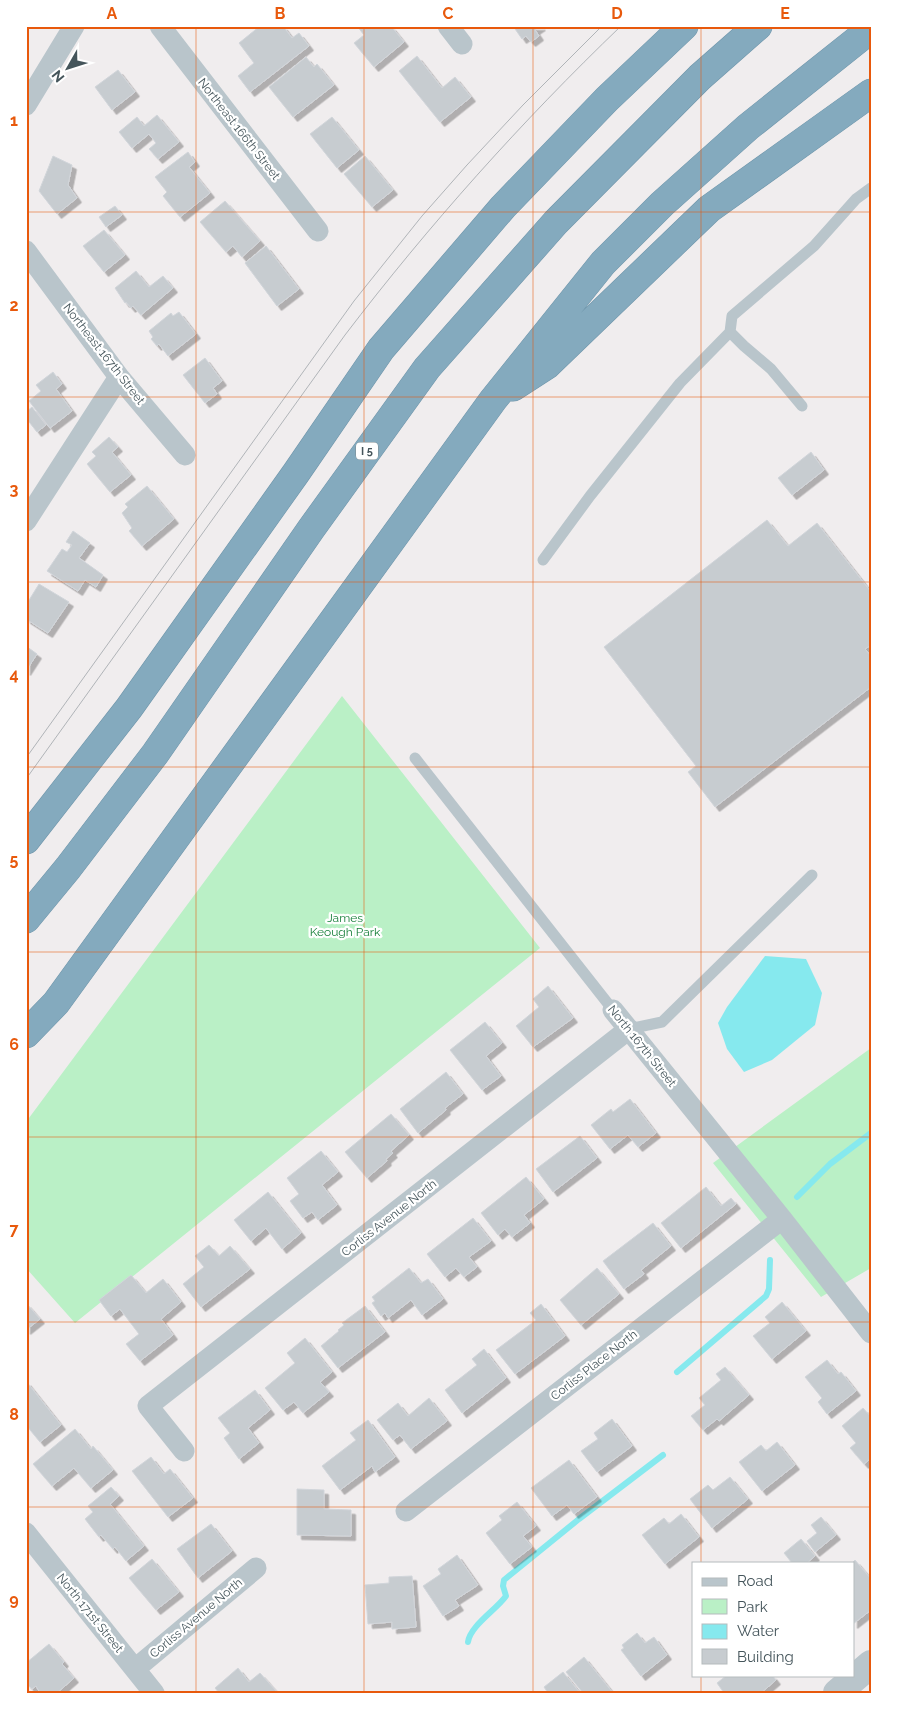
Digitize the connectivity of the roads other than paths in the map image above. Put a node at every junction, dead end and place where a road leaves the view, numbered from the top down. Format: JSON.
{"nodes":[{"id":1,"x":74,"y":26,"type":"edge"},
{"id":2,"x":160,"y":26,"type":"edge"},
{"id":3,"x":448,"y":26,"type":"edge"},
{"id":4,"x":684,"y":26,"type":"edge"},
{"id":5,"x":758,"y":26,"type":"edge"},
{"id":6,"x":871,"y":29,"type":"edge"},
{"id":7,"x":462,"y":44,"type":"dead end"},
{"id":8,"x":871,"y":93,"type":"edge"},
{"id":9,"x":26,"y":106,"type":"edge"},
{"id":10,"x":871,"y":188,"type":"edge"},
{"id":11,"x":318,"y":231,"type":"dead end"},
{"id":12,"x":26,"y":251,"type":"edge"},
{"id":13,"x":730,"y":332,"type":"junction"},
{"id":14,"x":119,"y":377,"type":"junction"},
{"id":15,"x":493,"y":400,"type":"junction"},
{"id":16,"x":802,"y":406,"type":"dead end"},
{"id":17,"x":185,"y":455,"type":"dead end"},
{"id":18,"x":26,"y":522,"type":"edge"},
{"id":19,"x":542,"y":560,"type":"dead end"},
{"id":20,"x":415,"y":758,"type":"dead end"},
{"id":21,"x":26,"y":840,"type":"edge"},
{"id":22,"x":812,"y":875,"type":"dead end"},
{"id":23,"x":26,"y":919,"type":"edge"},
{"id":24,"x":613,"y":1010,"type":"joint"},
{"id":25,"x":629,"y":1029,"type":"junction"},
{"id":26,"x":26,"y":1034,"type":"edge"},
{"id":27,"x":782,"y":1219,"type":"junction"},
{"id":28,"x":871,"y":1333,"type":"edge"},
{"id":29,"x":184,"y":1451,"type":"dead end"},
{"id":30,"x":406,"y":1511,"type":"dead end"},
{"id":31,"x":26,"y":1532,"type":"edge"},
{"id":32,"x":256,"y":1568,"type":"dead end"},
{"id":33,"x":871,"y":1664,"type":"edge"},
{"id":34,"x":143,"y":1684,"type":"edge"},
{"id":35,"x":837,"y":1693,"type":"edge"}],
"edges":[{"from":1,"to":9,"type":"street"},
{"from":2,"to":11,"type":"street","name":"Northeast 166th Street"},
{"from":3,"to":7,"type":"street"},
{"from":4,"to":21,"type":"highway"},
{"from":5,"to":23,"type":"highway","number":"I 5"},
{"from":6,"to":15,"type":"highway"},
{"from":8,"to":15,"type":"highway"},
{"from":10,"to":13,"type":"lane"},
{"from":12,"to":14,"type":"street","name":"Northeast 167th Street"},
{"from":13,"to":16,"type":"lane"},
{"from":13,"to":19,"type":"lane"},
{"from":14,"to":17,"type":"street","name":"Northeast 167th Street"},
{"from":14,"to":18,"type":"street"},
{"from":15,"to":26,"type":"highway"},
{"from":20,"to":24,"type":"lane","name":"North 167th Street"},
{"from":22,"to":25,"type":"lane"},
{"from":24,"to":25,"type":"street","name":"North 167th Street"},
{"from":25,"to":27,"type":"street","name":"North 167th Street"},
{"from":25,"to":29,"type":"street","name":"Corliss Avenue North"},
{"from":27,"to":28,"type":"street","name":"North 167th Street"},
{"from":27,"to":30,"type":"street","name":"Corliss Place North"},
{"from":31,"to":34,"type":"street","name":"North 171st Street"},
{"from":32,"to":34,"type":"street","name":"Corliss Avenue North"},
{"from":33,"to":35,"type":"street"}]}
